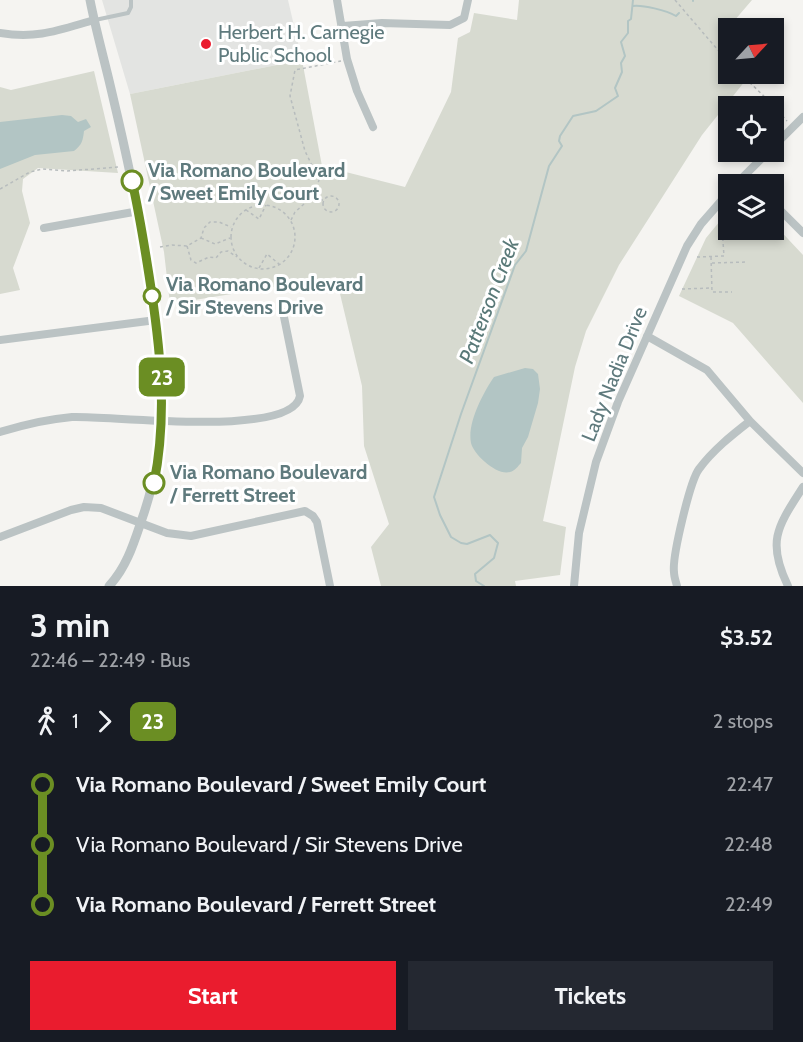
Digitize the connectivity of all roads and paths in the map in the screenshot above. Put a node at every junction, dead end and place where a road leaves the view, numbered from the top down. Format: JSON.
{"nodes":[{"id":1,"x":90,"y":0,"type":"edge"},
{"id":2,"x":131,"y":0,"type":"edge"},
{"id":3,"x":337,"y":0,"type":"edge"},
{"id":4,"x":468,"y":0,"type":"edge"},
{"id":5,"x":675,"y":0,"type":"edge"},
{"id":6,"x":94,"y":20,"type":"junction"},
{"id":7,"x":343,"y":26,"type":"junction"},
{"id":8,"x":0,"y":33,"type":"edge"},
{"id":9,"x":718,"y":50,"type":"edge"},
{"id":10,"x":347,"y":59,"type":"junction"},
{"id":11,"x":751,"y":84,"type":"edge"},
{"id":12,"x":763,"y":96,"type":"edge"},
{"id":13,"x":803,"y":117,"type":"edge"},
{"id":14,"x":784,"y":118,"type":"edge"},
{"id":15,"x":787,"y":121,"type":"dead end"},
{"id":16,"x":373,"y":128,"type":"dead end"},
{"id":17,"x":784,"y":136,"type":"edge"},
{"id":18,"x":758,"y":162,"type":"edge"},
{"id":19,"x":119,"y":167,"type":"dead end"},
{"id":20,"x":747,"y":174,"type":"edge"},
{"id":21,"x":0,"y":189,"type":"edge"},
{"id":22,"x":314,"y":195,"type":"junction"},
{"id":23,"x":324,"y":201,"type":"junction"},
{"id":24,"x":267,"y":204,"type":"junction"},
{"id":25,"x":718,"y":205,"type":"edge"},
{"id":26,"x":245,"y":209,"type":"junction"},
{"id":27,"x":139,"y":211,"type":"junction"},
{"id":28,"x":784,"y":214,"type":"edge"},
{"id":29,"x":291,"y":220,"type":"junction"},
{"id":30,"x":232,"y":227,"type":"junction"},
{"id":31,"x":44,"y":228,"type":"dead end"},
{"id":32,"x":803,"y":233,"type":"edge"},
{"id":33,"x":231,"y":237,"type":"junction"},
{"id":34,"x":201,"y":238,"type":"junction"},
{"id":35,"x":723,"y":240,"type":"edge"},
{"id":36,"x":187,"y":246,"type":"junction"},
{"id":37,"x":160,"y":248,"type":"dead end"},
{"id":38,"x":711,"y":256,"type":"junction"},
{"id":39,"x":697,"y":257,"type":"dead end"},
{"id":40,"x":239,"y":259,"type":"junction"},
{"id":41,"x":747,"y":262,"type":"dead end"},
{"id":42,"x":711,"y":263,"type":"junction"},
{"id":43,"x":280,"y":264,"type":"junction"},
{"id":44,"x":259,"y":269,"type":"junction"},
{"id":45,"x":711,"y":288,"type":"junction"},
{"id":46,"x":682,"y":289,"type":"dead end"},
{"id":47,"x":732,"y":292,"type":"dead end"},
{"id":48,"x":283,"y":312,"type":"dead end"},
{"id":49,"x":156,"y":320,"type":"junction"},
{"id":50,"x":647,"y":336,"type":"junction"},
{"id":51,"x":0,"y":340,"type":"edge"},
{"id":52,"x":163,"y":419,"type":"junction"},
{"id":53,"x":750,"y":421,"type":"junction"},
{"id":54,"x":0,"y":432,"type":"edge"},
{"id":55,"x":803,"y":473,"type":"edge"},
{"id":56,"x":803,"y":487,"type":"edge"},
{"id":57,"x":141,"y":523,"type":"junction"},
{"id":58,"x":0,"y":537,"type":"edge"},
{"id":59,"x":109,"y":586,"type":"edge"},
{"id":60,"x":330,"y":586,"type":"edge"},
{"id":61,"x":574,"y":586,"type":"edge"},
{"id":62,"x":677,"y":586,"type":"edge"},
{"id":63,"x":788,"y":586,"type":"edge"}],
"edges":[{"from":1,"to":6,"type":"street"},
{"from":2,"to":6,"type":"lane"},
{"from":3,"to":7,"type":"street"},
{"from":4,"to":7,"type":"street"},
{"from":5,"to":9,"type":"path"},
{"from":6,"to":8,"type":"street"},
{"from":6,"to":27,"type":"street"},
{"from":7,"to":10,"type":"street"},
{"from":10,"to":16,"type":"street"},
{"from":10,"to":22,"type":"path"},
{"from":11,"to":12,"type":"path"},
{"from":13,"to":17,"type":"street"},
{"from":14,"to":15,"type":"path"},
{"from":18,"to":20,"type":"street"},
{"from":19,"to":21,"type":"path"},
{"from":22,"to":23,"type":"path"},
{"from":22,"to":29,"type":"path"},
{"from":23,"to":23,"type":"path"},
{"from":24,"to":26,"type":"path"},
{"from":24,"to":26,"type":"path"},
{"from":24,"to":29,"type":"path"},
{"from":25,"to":50,"type":"street","name":"Lady Nadia Drive"},
{"from":26,"to":30,"type":"path"},
{"from":27,"to":31,"type":"street"},
{"from":27,"to":49,"type":"street"},
{"from":28,"to":32,"type":"street"},
{"from":29,"to":43,"type":"path"},
{"from":30,"to":33,"type":"path"},
{"from":30,"to":34,"type":"path"},
{"from":33,"to":34,"type":"path"},
{"from":33,"to":40,"type":"path"},
{"from":34,"to":36,"type":"path"},
{"from":35,"to":38,"type":"path"},
{"from":36,"to":37,"type":"path"},
{"from":36,"to":40,"type":"path"},
{"from":38,"to":39,"type":"path"},
{"from":38,"to":42,"type":"path"},
{"from":40,"to":44,"type":"path"},
{"from":41,"to":42,"type":"path"},
{"from":42,"to":45,"type":"path"},
{"from":43,"to":44,"type":"path"},
{"from":43,"to":44,"type":"path"},
{"from":45,"to":46,"type":"path"},
{"from":45,"to":47,"type":"path"},
{"from":48,"to":52,"type":"street"},
{"from":49,"to":51,"type":"street"},
{"from":49,"to":52,"type":"street"},
{"from":50,"to":53,"type":"street"},
{"from":50,"to":61,"type":"street","name":"Lady Nadia Drive"},
{"from":52,"to":54,"type":"street"},
{"from":52,"to":57,"type":"street"},
{"from":53,"to":55,"type":"street"},
{"from":53,"to":62,"type":"street"},
{"from":56,"to":63,"type":"street"},
{"from":57,"to":58,"type":"street"},
{"from":57,"to":59,"type":"street"},
{"from":57,"to":60,"type":"street"}]}
